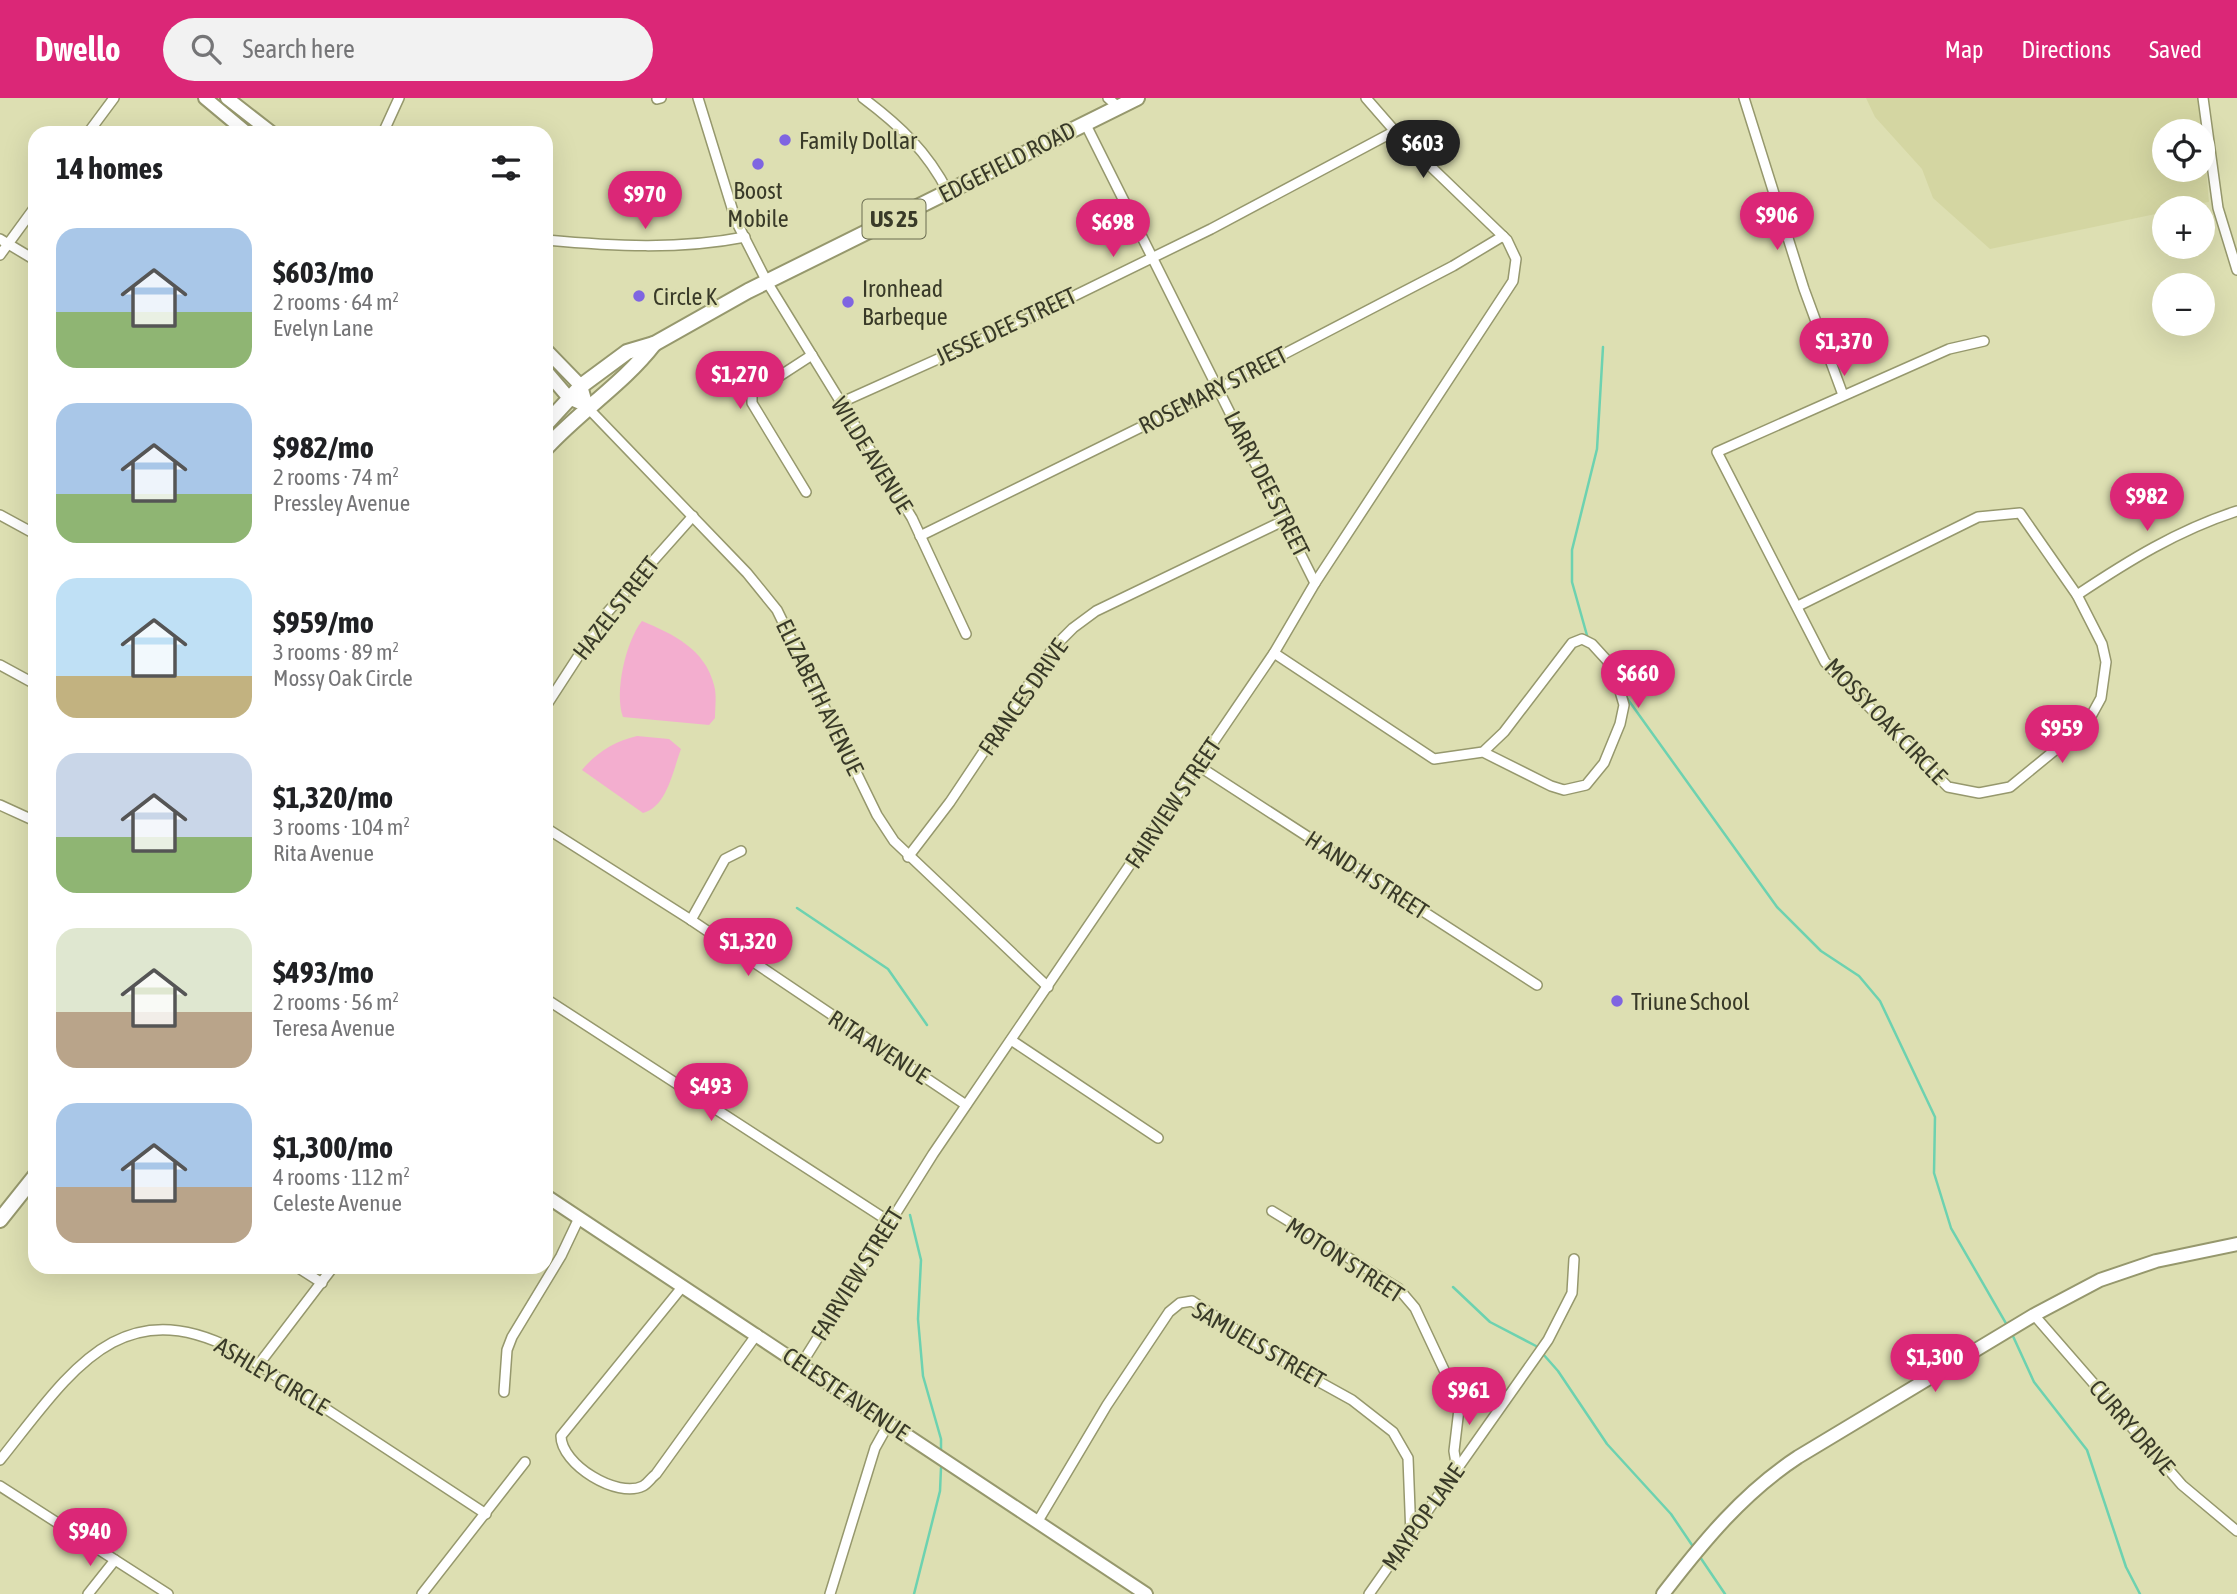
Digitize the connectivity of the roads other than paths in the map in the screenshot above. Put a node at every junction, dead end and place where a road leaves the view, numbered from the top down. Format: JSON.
{"nodes":[{"id":1,"x":114,"y":98,"type":"edge"},
{"id":2,"x":205,"y":98,"type":"edge"},
{"id":3,"x":227,"y":98,"type":"edge"},
{"id":4,"x":399,"y":98,"type":"edge"},
{"id":5,"x":698,"y":98,"type":"edge"},
{"id":6,"x":863,"y":98,"type":"edge"},
{"id":7,"x":1137,"y":98,"type":"edge"},
{"id":8,"x":1366,"y":98,"type":"edge"},
{"id":9,"x":1744,"y":98,"type":"edge"},
{"id":10,"x":2203,"y":98,"type":"edge"},
{"id":11,"x":1113,"y":103,"type":"edge"},
{"id":12,"x":1085,"y":123,"type":"junction"},
{"id":13,"x":93,"y":126,"type":"edge"},
{"id":14,"x":239,"y":126,"type":"edge"},
{"id":15,"x":263,"y":126,"type":"edge"},
{"id":16,"x":386,"y":126,"type":"edge"},
{"id":17,"x":1395,"y":131,"type":"junction"},
{"id":18,"x":948,"y":192,"type":"junction"},
{"id":19,"x":28,"y":214,"type":"edge"},
{"id":20,"x":1503,"y":236,"type":"junction"},
{"id":21,"x":745,"y":237,"type":"junction"},
{"id":22,"x":553,"y":241,"type":"edge"},
{"id":23,"x":4,"y":242,"type":"edge"},
{"id":24,"x":0,"y":255,"type":"edge"},
{"id":25,"x":28,"y":256,"type":"edge"},
{"id":26,"x":1150,"y":256,"type":"junction"},
{"id":27,"x":2237,"y":270,"type":"edge"},
{"id":28,"x":767,"y":282,"type":"junction"},
{"id":29,"x":1984,"y":341,"type":"dead end"},
{"id":30,"x":654,"y":344,"type":"junction"},
{"id":31,"x":811,"y":355,"type":"junction"},
{"id":32,"x":553,"y":357,"type":"edge"},
{"id":33,"x":553,"y":379,"type":"edge"},
{"id":34,"x":581,"y":386,"type":"junction"},
{"id":35,"x":1218,"y":389,"type":"junction"},
{"id":36,"x":1843,"y":395,"type":"junction"},
{"id":37,"x":569,"y":398,"type":"junction"},
{"id":38,"x":840,"y":403,"type":"junction"},
{"id":39,"x":587,"y":407,"type":"junction"},
{"id":40,"x":553,"y":416,"type":"edge"},
{"id":41,"x":553,"y":441,"type":"edge"},
{"id":42,"x":806,"y":492,"type":"dead end"},
{"id":43,"x":2237,"y":511,"type":"edge"},
{"id":44,"x":0,"y":515,"type":"edge"},
{"id":45,"x":693,"y":516,"type":"junction"},
{"id":46,"x":1284,"y":520,"type":"junction"},
{"id":47,"x":28,"y":530,"type":"edge"},
{"id":48,"x":920,"y":536,"type":"junction"},
{"id":49,"x":1315,"y":583,"type":"junction"},
{"id":50,"x":2077,"y":595,"type":"junction"},
{"id":51,"x":1798,"y":606,"type":"junction"},
{"id":52,"x":966,"y":634,"type":"dead end"},
{"id":53,"x":1273,"y":653,"type":"junction"},
{"id":54,"x":0,"y":664,"type":"edge"},
{"id":55,"x":28,"y":680,"type":"edge"},
{"id":56,"x":553,"y":695,"type":"edge"},
{"id":57,"x":1483,"y":751,"type":"junction"},
{"id":58,"x":1197,"y":765,"type":"junction"},
{"id":59,"x":0,"y":805,"type":"edge"},
{"id":60,"x":28,"y":818,"type":"edge"},
{"id":61,"x":553,"y":832,"type":"edge"},
{"id":62,"x":741,"y":851,"type":"dead end"},
{"id":63,"x":908,"y":857,"type":"junction"},
{"id":64,"x":691,"y":920,"type":"junction"},
{"id":65,"x":1537,"y":985,"type":"dead end"},
{"id":66,"x":1048,"y":987,"type":"junction"},
{"id":67,"x":553,"y":1004,"type":"edge"},
{"id":68,"x":1011,"y":1040,"type":"junction"},
{"id":69,"x":966,"y":1105,"type":"junction"},
{"id":70,"x":1158,"y":1138,"type":"dead end"},
{"id":71,"x":28,"y":1185,"type":"edge"},
{"id":72,"x":553,"y":1201,"type":"edge"},
{"id":73,"x":1272,"y":1211,"type":"dead end"},
{"id":74,"x":579,"y":1218,"type":"junction"},
{"id":75,"x":0,"y":1220,"type":"edge"},
{"id":76,"x":890,"y":1222,"type":"junction"},
{"id":77,"x":2237,"y":1244,"type":"edge"},
{"id":78,"x":1574,"y":1259,"type":"dead end"},
{"id":79,"x":553,"y":1269,"type":"edge"},
{"id":80,"x":308,"y":1274,"type":"edge"},
{"id":81,"x":327,"y":1274,"type":"edge"},
{"id":82,"x":550,"y":1274,"type":"edge"},
{"id":83,"x":321,"y":1283,"type":"junction"},
{"id":84,"x":684,"y":1286,"type":"junction"},
{"id":85,"x":2034,"y":1315,"type":"junction"},
{"id":86,"x":757,"y":1334,"type":"junction"},
{"id":87,"x":802,"y":1363,"type":"junction"},
{"id":88,"x":259,"y":1364,"type":"junction"},
{"id":89,"x":505,"y":1392,"type":"dead end"},
{"id":90,"x":889,"y":1423,"type":"junction"},
{"id":91,"x":0,"y":1461,"type":"edge"},
{"id":92,"x":525,"y":1462,"type":"dead end"},
{"id":93,"x":1457,"y":1469,"type":"junction"},
{"id":94,"x":0,"y":1486,"type":"edge"},
{"id":95,"x":486,"y":1514,"type":"junction"},
{"id":96,"x":1038,"y":1521,"type":"junction"},
{"id":97,"x":2237,"y":1531,"type":"edge"},
{"id":98,"x":1411,"y":1535,"type":"junction"},
{"id":99,"x":115,"y":1560,"type":"junction"},
{"id":100,"x":88,"y":1594,"type":"edge"},
{"id":101,"x":168,"y":1594,"type":"edge"},
{"id":102,"x":422,"y":1594,"type":"edge"},
{"id":103,"x":830,"y":1594,"type":"edge"},
{"id":104,"x":1146,"y":1594,"type":"edge"},
{"id":105,"x":1369,"y":1594,"type":"edge"},
{"id":106,"x":1663,"y":1594,"type":"edge"}],
"edges":[{"from":1,"to":13,"type":"street"},
{"from":2,"to":14,"type":"street"},
{"from":3,"to":15,"type":"street"},
{"from":4,"to":16,"type":"street"},
{"from":5,"to":21,"type":"street","name":"WILDE AVENUE"},
{"from":6,"to":18,"type":"street"},
{"from":7,"to":11,"type":"main road","name":"EDGEFIELD ROAD","number":"US 25"},
{"from":8,"to":17,"type":"street"},
{"from":9,"to":36,"type":"street"},
{"from":10,"to":27,"type":"street"},
{"from":11,"to":12,"type":"main road","name":"EDGEFIELD ROAD","number":"US 25"},
{"from":12,"to":18,"type":"main road","name":"EDGEFIELD ROAD","number":"US 25"},
{"from":12,"to":26,"type":"street","name":"LARRY DEE STREET"},
{"from":17,"to":20,"type":"street"},
{"from":17,"to":26,"type":"street","name":"JESSE DEE STREET"},
{"from":18,"to":28,"type":"main road","name":"EDGEFIELD ROAD","number":"US 25"},
{"from":19,"to":23,"type":"street"},
{"from":20,"to":35,"type":"street","name":"ROSEMARY STREET"},
{"from":20,"to":49,"type":"street","name":"FAIRVIEW STREET"},
{"from":21,"to":22,"type":"street"},
{"from":21,"to":28,"type":"street","name":"WILDE AVENUE"},
{"from":23,"to":24,"type":"street"},
{"from":23,"to":25,"type":"street"},
{"from":26,"to":35,"type":"street","name":"LARRY DEE STREET"},
{"from":26,"to":38,"type":"street","name":"JESSE DEE STREET"},
{"from":28,"to":30,"type":"main road","name":"EDGEFIELD ROAD","number":"US 25"},
{"from":28,"to":31,"type":"street","name":"WILDE AVENUE"},
{"from":29,"to":36,"type":"street"},
{"from":30,"to":34,"type":"main road","name":"EDGEFIELD ROAD","number":"US 25"},
{"from":30,"to":39,"type":"main road","name":"EDGEFIELD ROAD","number":"US 25"},
{"from":31,"to":38,"type":"street","name":"WILDE AVENUE"},
{"from":31,"to":42,"type":"street"},
{"from":32,"to":34,"type":"street"},
{"from":33,"to":37,"type":"street"},
{"from":34,"to":37,"type":"main road","name":"EDGEFIELD ROAD","number":"US 25"},
{"from":34,"to":39,"type":"street"},
{"from":35,"to":46,"type":"street","name":"LARRY DEE STREET"},
{"from":35,"to":48,"type":"street","name":"ROSEMARY STREET"},
{"from":36,"to":51,"type":"street","name":"MOSSY OAK CIRCLE"},
{"from":37,"to":39,"type":"street"},
{"from":37,"to":40,"type":"main road","name":"EDGEFIELD ROAD","number":"US 25"},
{"from":38,"to":48,"type":"street","name":"WILDE AVENUE"},
{"from":39,"to":41,"type":"main road","name":"EDGEFIELD ROAD","number":"US 25"},
{"from":39,"to":45,"type":"street","name":"ELIZABETH AVENUE"},
{"from":43,"to":50,"type":"street"},
{"from":44,"to":47,"type":"street"},
{"from":45,"to":56,"type":"street","name":"HAZEL STREET"},
{"from":45,"to":63,"type":"street","name":"ELIZABETH AVENUE"},
{"from":46,"to":49,"type":"street","name":"LARRY DEE STREET"},
{"from":46,"to":63,"type":"street","name":"FRANCES DRIVE"},
{"from":48,"to":52,"type":"street","name":"WILDE AVENUE"},
{"from":49,"to":53,"type":"street","name":"FAIRVIEW STREET"},
{"from":50,"to":51,"type":"street","name":"MOSSY OAK CIRCLE"},
{"from":50,"to":51,"type":"street","name":"MOSSY OAK CIRCLE"},
{"from":53,"to":57,"type":"street"},
{"from":53,"to":58,"type":"street","name":"FAIRVIEW STREET"},
{"from":54,"to":55,"type":"street"},
{"from":57,"to":57,"type":"street"},
{"from":58,"to":65,"type":"street","name":"H AND H STREET"},
{"from":58,"to":66,"type":"street","name":"FAIRVIEW STREET"},
{"from":59,"to":60,"type":"street"},
{"from":61,"to":64,"type":"street","name":"RITA AVENUE"},
{"from":62,"to":64,"type":"street"},
{"from":63,"to":66,"type":"street","name":"ELIZABETH AVENUE"},
{"from":64,"to":69,"type":"street","name":"RITA AVENUE"},
{"from":66,"to":68,"type":"street","name":"FAIRVIEW STREET"},
{"from":67,"to":76,"type":"street"},
{"from":68,"to":69,"type":"street","name":"FAIRVIEW STREET"},
{"from":68,"to":70,"type":"street"},
{"from":69,"to":76,"type":"street","name":"FAIRVIEW STREET"},
{"from":71,"to":75,"type":"main road"},
{"from":72,"to":74,"type":"street","name":"CELESTE AVENUE"},
{"from":73,"to":93,"type":"street","name":"MOTON STREET"},
{"from":74,"to":79,"type":"street"},
{"from":74,"to":84,"type":"street","name":"CELESTE AVENUE"},
{"from":76,"to":87,"type":"street","name":"FAIRVIEW STREET"},
{"from":77,"to":85,"type":"street"},
{"from":78,"to":93,"type":"street","name":"MAYPOP LANE"},
{"from":80,"to":83,"type":"street"},
{"from":81,"to":83,"type":"street"},
{"from":82,"to":89,"type":"street"},
{"from":83,"to":88,"type":"street"},
{"from":84,"to":86,"type":"street","name":"CELESTE AVENUE"},
{"from":84,"to":86,"type":"street"},
{"from":85,"to":97,"type":"street","name":"CURRY DRIVE"},
{"from":85,"to":106,"type":"street"},
{"from":86,"to":87,"type":"street","name":"CELESTE AVENUE"},
{"from":87,"to":90,"type":"street","name":"CELESTE AVENUE"},
{"from":88,"to":91,"type":"street","name":"ASHLEY CIRCLE"},
{"from":88,"to":95,"type":"street","name":"ASHLEY CIRCLE"},
{"from":90,"to":96,"type":"street","name":"CELESTE AVENUE"},
{"from":90,"to":103,"type":"street"},
{"from":92,"to":95,"type":"street"},
{"from":93,"to":98,"type":"street","name":"MAYPOP LANE"},
{"from":94,"to":99,"type":"street"},
{"from":95,"to":102,"type":"street"},
{"from":96,"to":98,"type":"street","name":"SAMUELS STREET"},
{"from":96,"to":104,"type":"street","name":"CELESTE AVENUE"},
{"from":98,"to":105,"type":"street","name":"MAYPOP LANE"},
{"from":99,"to":100,"type":"street"},
{"from":99,"to":101,"type":"street"}]}
